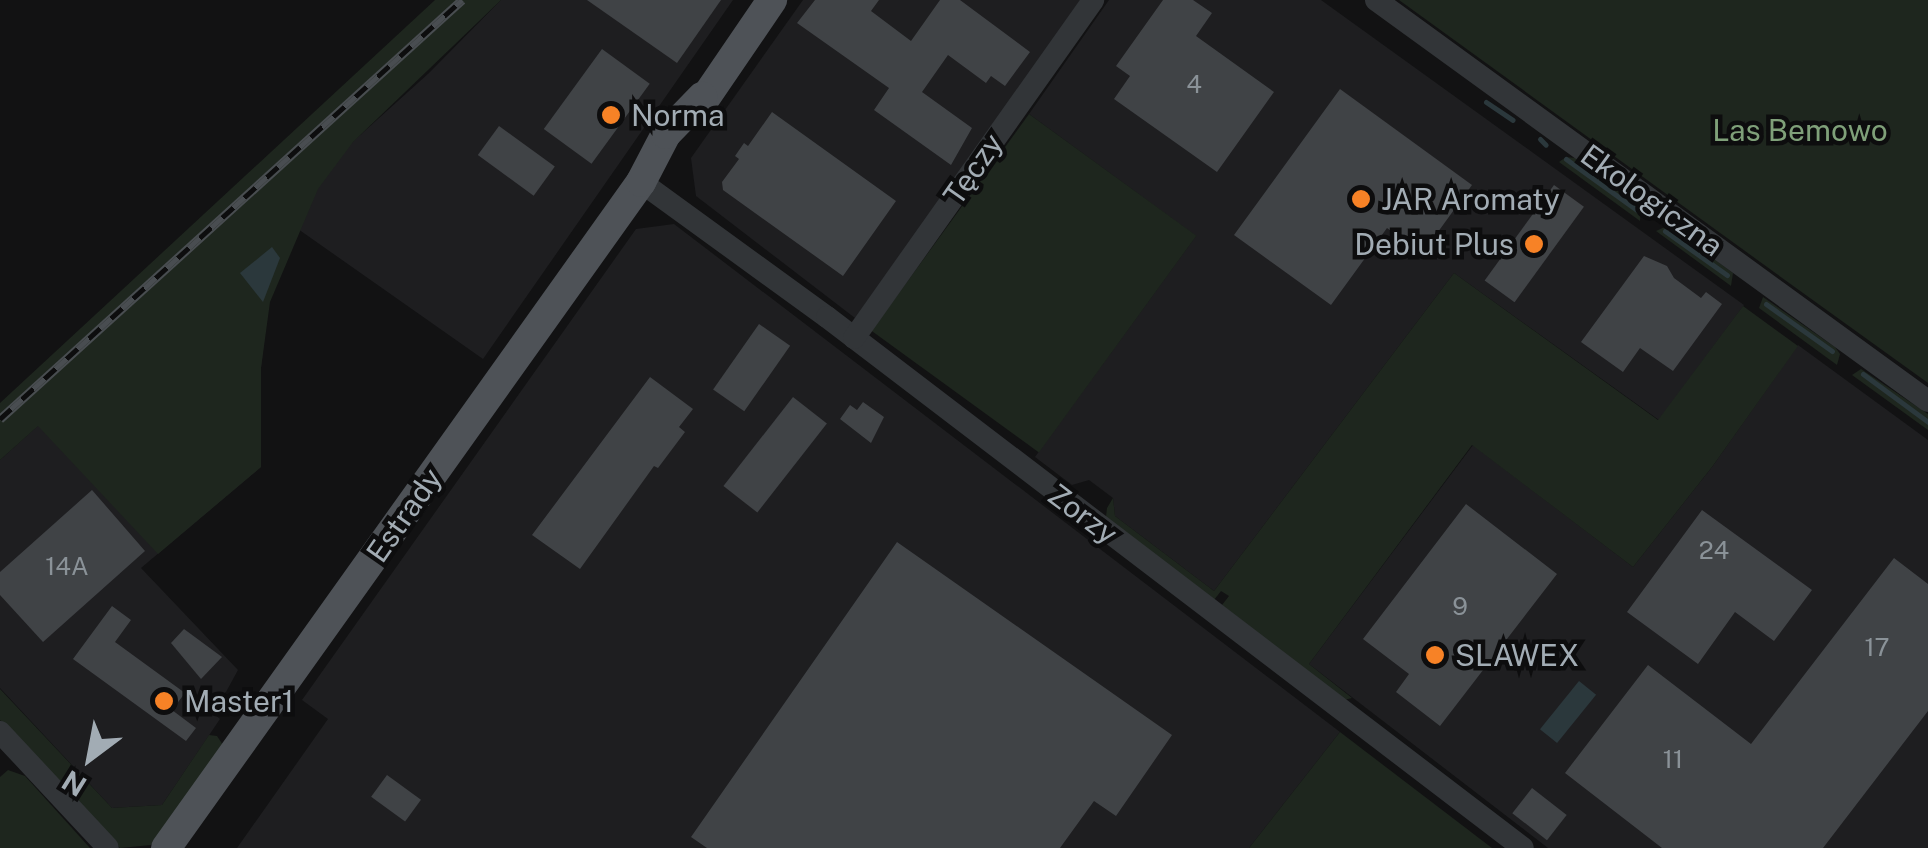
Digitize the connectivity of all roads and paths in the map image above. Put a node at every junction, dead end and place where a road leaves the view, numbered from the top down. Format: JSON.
{"nodes":[{"id":1,"x":772,"y":0,"type":"edge"},
{"id":2,"x":1093,"y":0,"type":"edge"},
{"id":3,"x":1376,"y":0,"type":"edge"},
{"id":4,"x":642,"y":182,"type":"junction"},
{"id":5,"x":854,"y":338,"type":"junction"},
{"id":6,"x":1928,"y":400,"type":"edge"},
{"id":7,"x":0,"y":732,"type":"edge"},
{"id":8,"x":108,"y":848,"type":"edge"},
{"id":9,"x":166,"y":848,"type":"edge"},
{"id":10,"x":1523,"y":848,"type":"edge"}],
"edges":[{"from":1,"to":4,"type":"main road","name":"Estrady"},
{"from":2,"to":5,"type":"street","name":"Tęczy"},
{"from":3,"to":6,"type":"street","name":"Ekologiczna"},
{"from":4,"to":5,"type":"street","name":"Zorzy"},
{"from":4,"to":9,"type":"main road","name":"Estrady"},
{"from":5,"to":10,"type":"street","name":"Zorzy"},
{"from":7,"to":8,"type":"street"}]}
